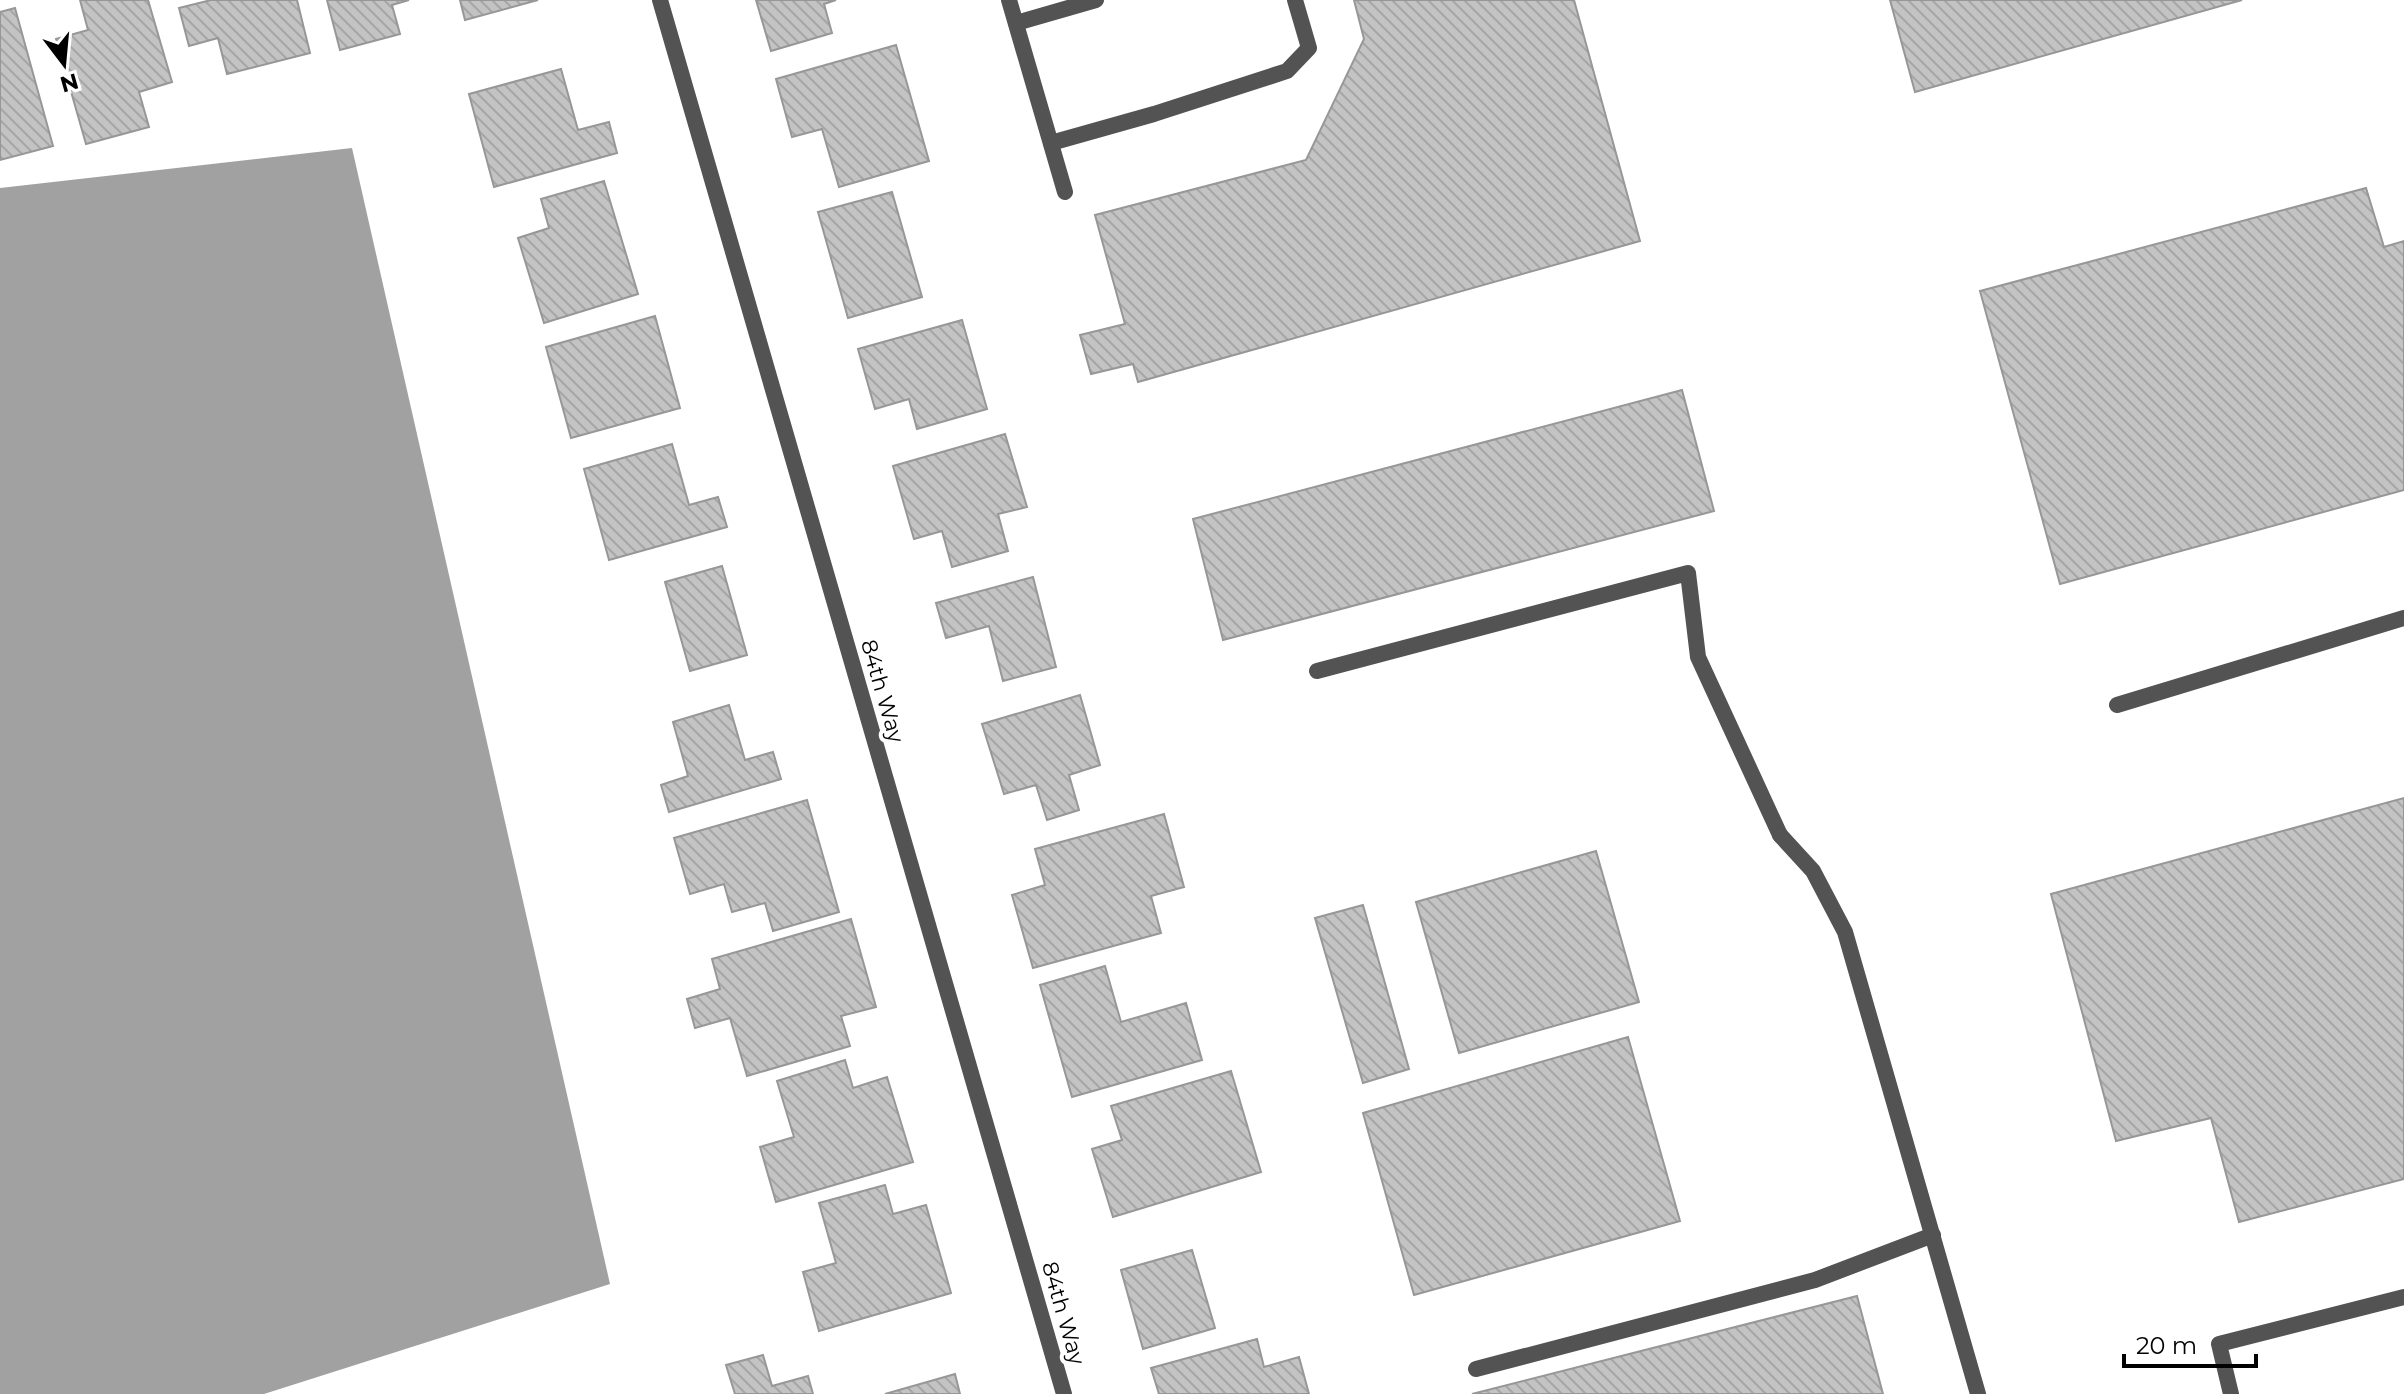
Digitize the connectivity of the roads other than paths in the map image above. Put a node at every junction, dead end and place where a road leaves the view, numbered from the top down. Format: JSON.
{"nodes":[{"id":1,"x":660,"y":0,"type":"edge"},
{"id":2,"x":1009,"y":0,"type":"edge"},
{"id":3,"x":1096,"y":0,"type":"edge"},
{"id":4,"x":1295,"y":0,"type":"edge"},
{"id":5,"x":1016,"y":23,"type":"junction"},
{"id":6,"x":1051,"y":143,"type":"junction"},
{"id":7,"x":1065,"y":192,"type":"dead end"},
{"id":8,"x":2404,"y":618,"type":"edge"},
{"id":9,"x":1317,"y":671,"type":"dead end"},
{"id":10,"x":2117,"y":705,"type":"dead end"},
{"id":11,"x":1933,"y":1235,"type":"junction"},
{"id":12,"x":2404,"y":1297,"type":"edge"},
{"id":13,"x":1476,"y":1369,"type":"dead end"},
{"id":14,"x":1064,"y":1394,"type":"edge"},
{"id":15,"x":1978,"y":1394,"type":"edge"},
{"id":16,"x":2231,"y":1394,"type":"edge"}],
"edges":[{"from":1,"to":14,"type":"street","name":"84th Way"},
{"from":2,"to":5,"type":"street"},
{"from":3,"to":5,"type":"street"},
{"from":4,"to":6,"type":"street"},
{"from":5,"to":6,"type":"street"},
{"from":6,"to":7,"type":"street"},
{"from":8,"to":10,"type":"street"},
{"from":9,"to":11,"type":"street"},
{"from":11,"to":13,"type":"street"},
{"from":11,"to":15,"type":"street"},
{"from":12,"to":16,"type":"street"}]}
